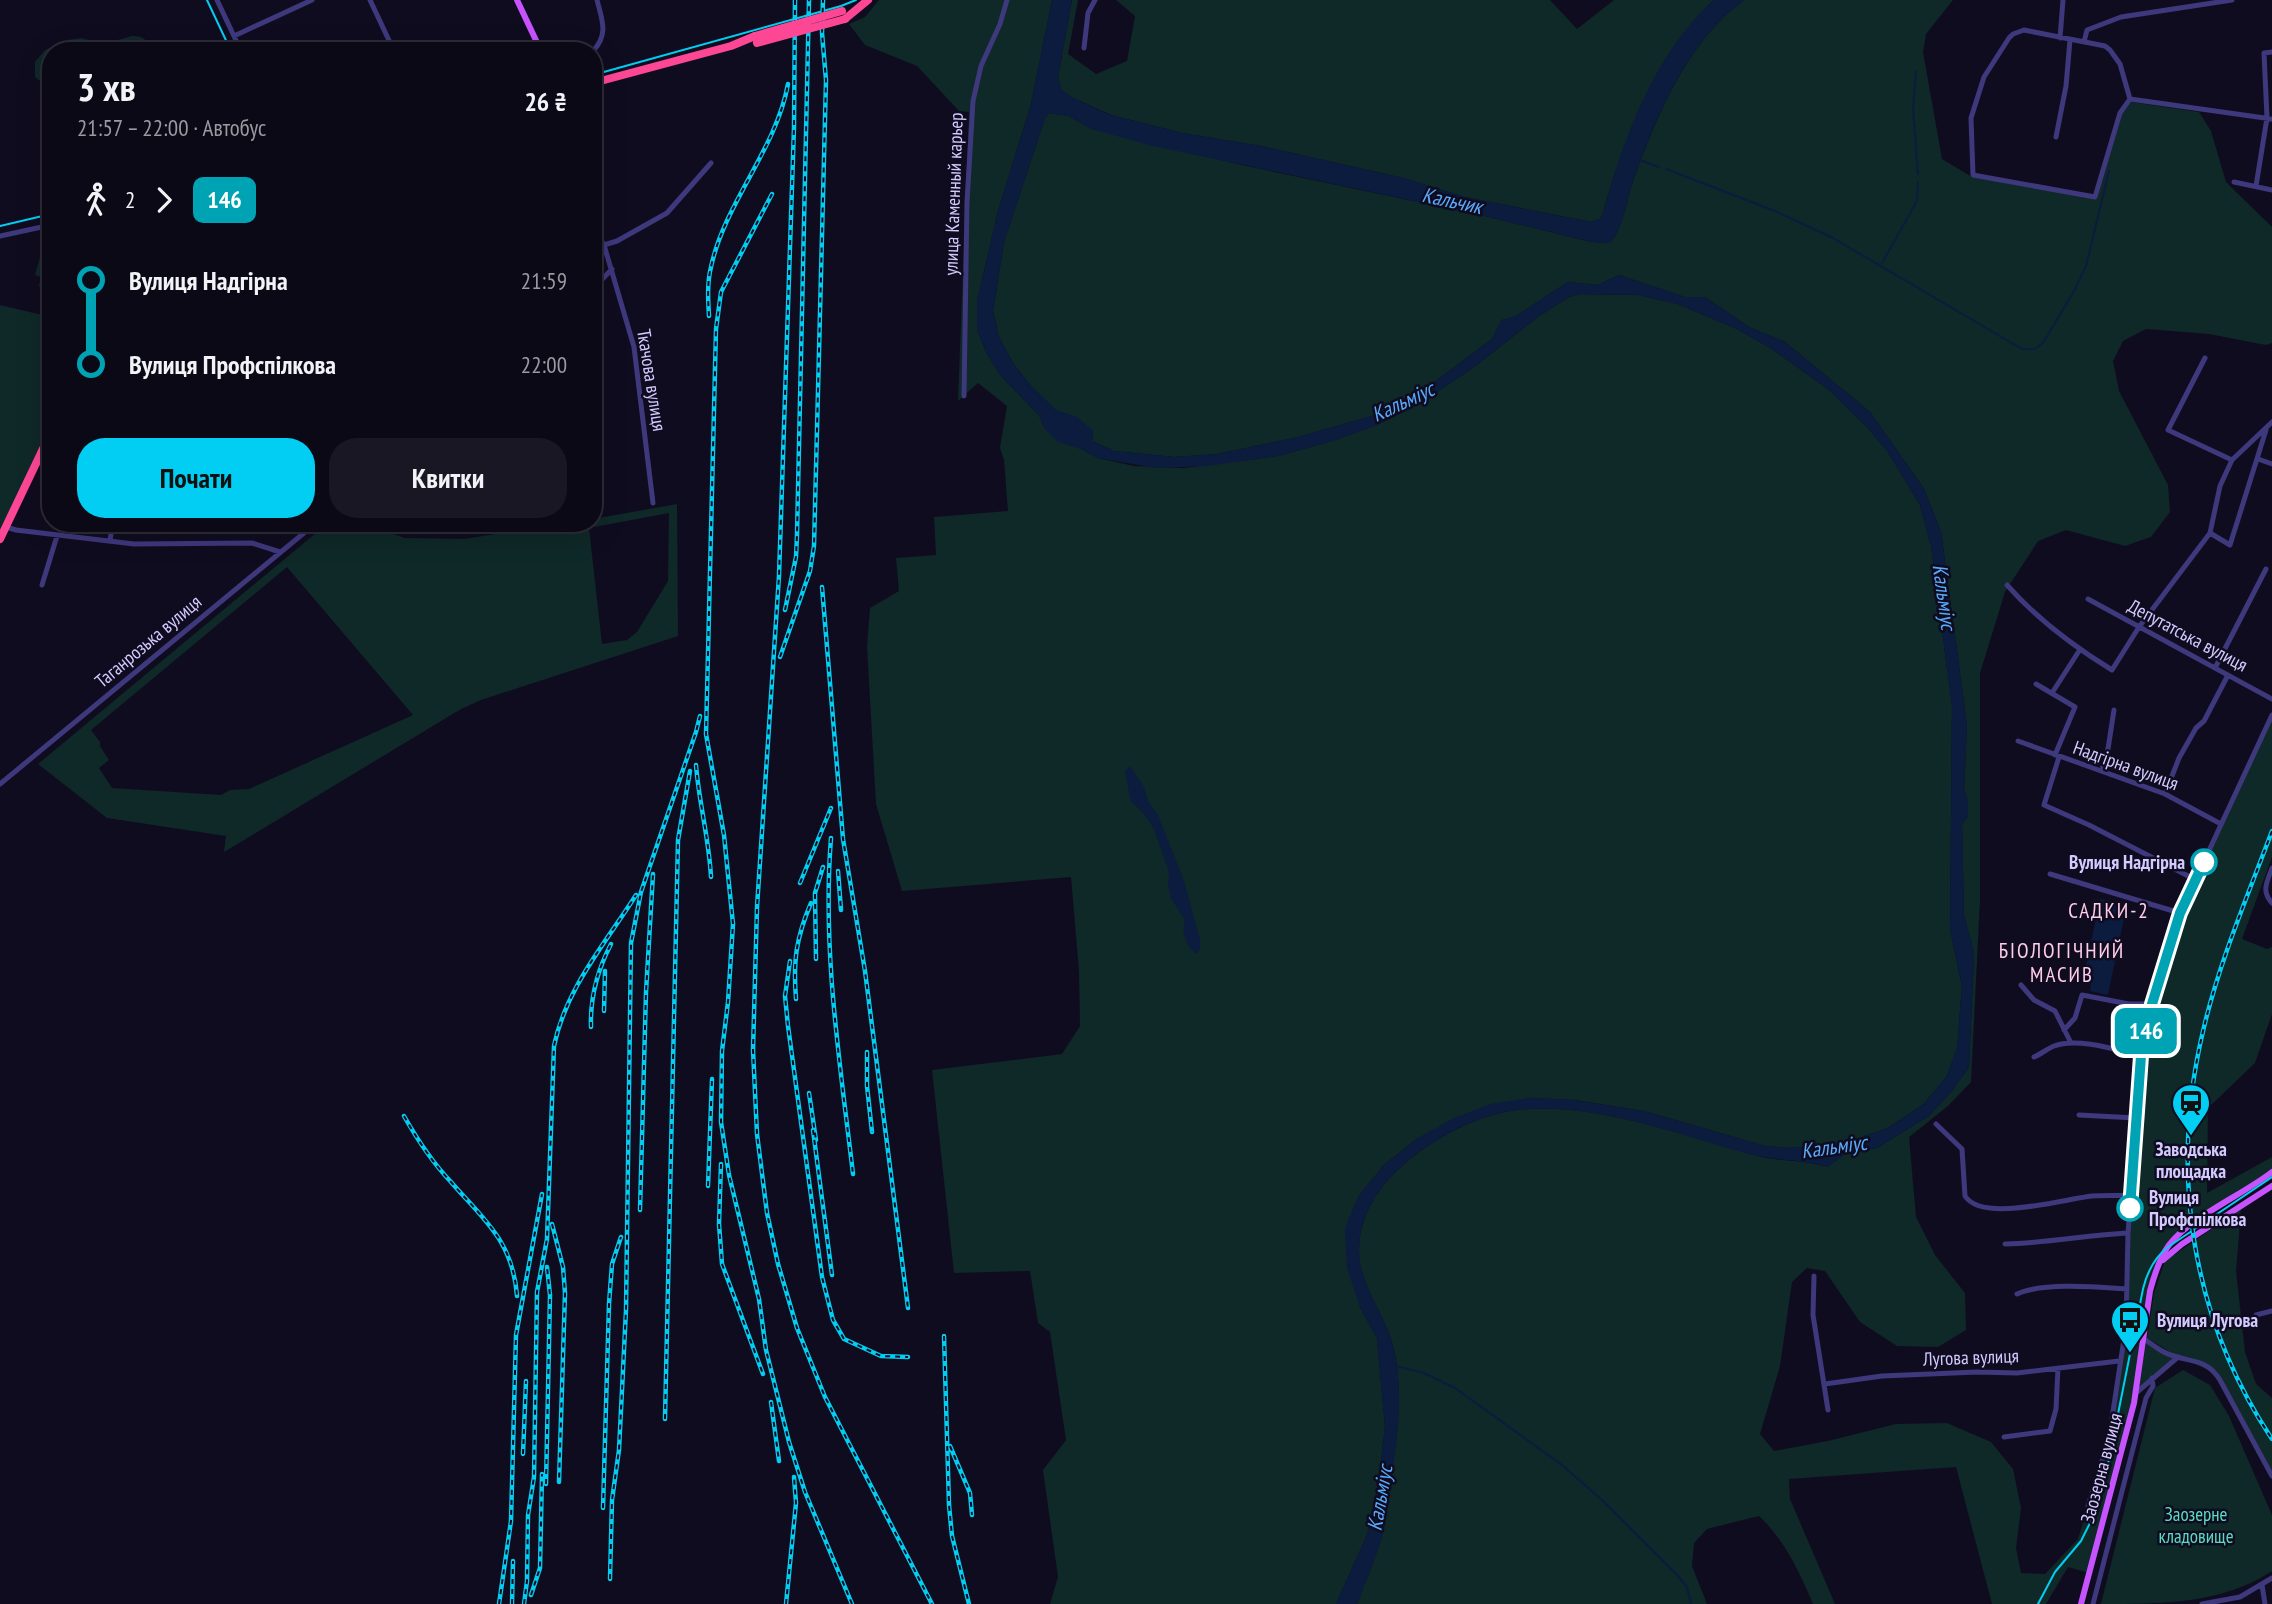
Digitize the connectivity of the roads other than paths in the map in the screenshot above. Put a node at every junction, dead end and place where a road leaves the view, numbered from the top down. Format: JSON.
{"nodes":[{"id":1,"x":217,"y":0,"type":"edge"},
{"id":2,"x":312,"y":0,"type":"edge"},
{"id":3,"x":370,"y":0,"type":"edge"},
{"id":4,"x":517,"y":0,"type":"edge"},
{"id":5,"x":597,"y":0,"type":"edge"},
{"id":6,"x":869,"y":0,"type":"edge"},
{"id":7,"x":1006,"y":0,"type":"edge"},
{"id":8,"x":1095,"y":0,"type":"edge"},
{"id":9,"x":2063,"y":0,"type":"edge"},
{"id":10,"x":2232,"y":0,"type":"edge"},
{"id":11,"x":234,"y":36,"type":"junction"},
{"id":12,"x":2060,"y":37,"type":"junction"},
{"id":13,"x":2070,"y":40,"type":"junction"},
{"id":14,"x":237,"y":42,"type":"edge"},
{"id":15,"x":390,"y":42,"type":"edge"},
{"id":16,"x":537,"y":42,"type":"edge"},
{"id":17,"x":600,"y":42,"type":"edge"},
{"id":18,"x":2084,"y":43,"type":"junction"},
{"id":19,"x":1084,"y":48,"type":"dead end"},
{"id":20,"x":2272,"y":52,"type":"edge"},
{"id":21,"x":602,"y":81,"type":"edge"},
{"id":22,"x":2130,"y":99,"type":"junction"},
{"id":23,"x":2270,"y":119,"type":"edge"},
{"id":24,"x":2056,"y":136,"type":"dead end"},
{"id":25,"x":711,"y":163,"type":"dead end"},
{"id":26,"x":2234,"y":182,"type":"dead end"},
{"id":27,"x":2256,"y":186,"type":"junction"},
{"id":28,"x":2272,"y":190,"type":"edge"},
{"id":29,"x":42,"y":227,"type":"edge"},
{"id":30,"x":0,"y":236,"type":"edge"},
{"id":31,"x":602,"y":241,"type":"edge"},
{"id":32,"x":604,"y":244,"type":"junction"},
{"id":33,"x":611,"y":269,"type":"junction"},
{"id":34,"x":602,"y":279,"type":"edge"},
{"id":35,"x":2205,"y":358,"type":"dead end"},
{"id":36,"x":964,"y":396,"type":"dead end"},
{"id":37,"x":2272,"y":422,"type":"edge"},
{"id":38,"x":2266,"y":428,"type":"junction"},
{"id":39,"x":42,"y":451,"type":"edge"},
{"id":40,"x":2258,"y":459,"type":"junction"},
{"id":41,"x":2232,"y":460,"type":"junction"},
{"id":42,"x":2272,"y":464,"type":"edge"},
{"id":43,"x":653,"y":503,"type":"dead end"},
{"id":44,"x":6,"y":527,"type":"junction"},
{"id":45,"x":111,"y":532,"type":"edge"},
{"id":46,"x":305,"y":532,"type":"edge"},
{"id":47,"x":2210,"y":533,"type":"junction"},
{"id":48,"x":57,"y":536,"type":"junction"},
{"id":49,"x":0,"y":539,"type":"edge"},
{"id":50,"x":110,"y":540,"type":"junction"},
{"id":51,"x":280,"y":552,"type":"junction"},
{"id":52,"x":2266,"y":569,"type":"dead end"},
{"id":53,"x":42,"y":585,"type":"dead end"},
{"id":54,"x":2007,"y":585,"type":"dead end"},
{"id":55,"x":2088,"y":599,"type":"dead end"},
{"id":56,"x":2139,"y":627,"type":"junction"},
{"id":57,"x":2080,"y":650,"type":"junction"},
{"id":58,"x":2215,"y":668,"type":"junction"},
{"id":59,"x":2228,"y":675,"type":"junction"},
{"id":60,"x":2036,"y":684,"type":"dead end"},
{"id":61,"x":2052,"y":693,"type":"junction"},
{"id":62,"x":2272,"y":699,"type":"edge"},
{"id":63,"x":2114,"y":710,"type":"dead end"},
{"id":64,"x":2272,"y":715,"type":"edge"},
{"id":65,"x":2018,"y":741,"type":"dead end"},
{"id":66,"x":2057,"y":756,"type":"junction"},
{"id":67,"x":2102,"y":770,"type":"junction"},
{"id":68,"x":0,"y":784,"type":"edge"},
{"id":69,"x":2165,"y":794,"type":"junction"},
{"id":70,"x":2221,"y":824,"type":"junction"},
{"id":71,"x":2272,"y":868,"type":"edge"},
{"id":72,"x":2050,"y":874,"type":"dead end"},
{"id":73,"x":2196,"y":880,"type":"junction"},
{"id":74,"x":2272,"y":903,"type":"edge"},
{"id":75,"x":2180,"y":913,"type":"junction"},
{"id":76,"x":2021,"y":985,"type":"dead end"},
{"id":77,"x":2152,"y":1004,"type":"junction"},
{"id":78,"x":2064,"y":1030,"type":"junction"},
{"id":79,"x":2071,"y":1043,"type":"junction"},
{"id":80,"x":2141,"y":1056,"type":"junction"},
{"id":81,"x":2034,"y":1057,"type":"dead end"},
{"id":82,"x":2079,"y":1115,"type":"dead end"},
{"id":83,"x":2136,"y":1118,"type":"junction"},
{"id":84,"x":1936,"y":1124,"type":"dead end"},
{"id":85,"x":2272,"y":1172,"type":"edge"},
{"id":86,"x":2272,"y":1186,"type":"edge"},
{"id":87,"x":2131,"y":1195,"type":"junction"},
{"id":88,"x":2128,"y":1233,"type":"junction"},
{"id":89,"x":2005,"y":1244,"type":"dead end"},
{"id":90,"x":2161,"y":1261,"type":"junction"},
{"id":91,"x":1814,"y":1276,"type":"dead end"},
{"id":92,"x":2127,"y":1289,"type":"junction"},
{"id":93,"x":2017,"y":1294,"type":"dead end"},
{"id":94,"x":2272,"y":1311,"type":"edge"},
{"id":95,"x":2256,"y":1315,"type":"dead end"},
{"id":96,"x":2126,"y":1326,"type":"junction"},
{"id":97,"x":2144,"y":1338,"type":"junction"},
{"id":98,"x":2178,"y":1357,"type":"junction"},
{"id":99,"x":2119,"y":1361,"type":"junction"},
{"id":100,"x":2058,"y":1368,"type":"junction"},
{"id":101,"x":2152,"y":1378,"type":"junction"},
{"id":102,"x":1825,"y":1384,"type":"junction"},
{"id":103,"x":2136,"y":1393,"type":"junction"},
{"id":104,"x":1828,"y":1410,"type":"dead end"},
{"id":105,"x":2004,"y":1437,"type":"dead end"},
{"id":106,"x":2272,"y":1476,"type":"edge"},
{"id":107,"x":2088,"y":1506,"type":"dead end"},
{"id":108,"x":2272,"y":1578,"type":"edge"},
{"id":109,"x":2262,"y":1585,"type":"junction"},
{"id":110,"x":2241,"y":1601,"type":"edge"},
{"id":111,"x":2081,"y":1604,"type":"edge"},
{"id":112,"x":2093,"y":1604,"type":"edge"},
{"id":113,"x":2202,"y":1604,"type":"edge"},
{"id":114,"x":2265,"y":1604,"type":"edge"}],
"edges":[{"from":1,"to":11,"type":"street"},
{"from":2,"to":11,"type":"street"},
{"from":3,"to":15,"type":"street"},
{"from":4,"to":16,"type":"main road"},
{"from":5,"to":17,"type":"street"},
{"from":6,"to":21,"type":"highway","bridge":true},
{"from":7,"to":36,"type":"street","name":"улица Каменный карьер"},
{"from":8,"to":19,"type":"street"},
{"from":9,"to":12,"type":"street"},
{"from":10,"to":18,"type":"street"},
{"from":11,"to":14,"type":"street"},
{"from":12,"to":13,"type":"street"},
{"from":12,"to":22,"type":"street"},
{"from":13,"to":18,"type":"street"},
{"from":13,"to":24,"type":"street"},
{"from":18,"to":22,"type":"street"},
{"from":20,"to":23,"type":"street"},
{"from":22,"to":23,"type":"street"},
{"from":23,"to":27,"type":"street"},
{"from":25,"to":32,"type":"street"},
{"from":26,"to":27,"type":"street"},
{"from":27,"to":28,"type":"street"},
{"from":29,"to":30,"type":"street"},
{"from":31,"to":32,"type":"street","name":"Ткачова вулиця"},
{"from":32,"to":33,"type":"street","name":"Ткачова вулиця"},
{"from":33,"to":34,"type":"street"},
{"from":33,"to":43,"type":"street","name":"Ткачова вулиця"},
{"from":35,"to":41,"type":"street"},
{"from":37,"to":38,"type":"street"},
{"from":38,"to":40,"type":"street"},
{"from":38,"to":41,"type":"street"},
{"from":39,"to":44,"type":"highway"},
{"from":40,"to":42,"type":"street"},
{"from":40,"to":47,"type":"street"},
{"from":41,"to":47,"type":"street"},
{"from":44,"to":48,"type":"street"},
{"from":44,"to":49,"type":"highway"},
{"from":45,"to":50,"type":"street"},
{"from":46,"to":51,"type":"street","name":"Таганрозька вулиця"},
{"from":47,"to":56,"type":"street"},
{"from":48,"to":50,"type":"street"},
{"from":48,"to":53,"type":"street"},
{"from":50,"to":51,"type":"street"},
{"from":51,"to":68,"type":"street","name":"Таганрозька вулиця"},
{"from":52,"to":58,"type":"street"},
{"from":54,"to":57,"type":"street"},
{"from":55,"to":56,"type":"street","name":"Депутатська вулиця"},
{"from":56,"to":57,"type":"street"},
{"from":56,"to":58,"type":"street","name":"Депутатська вулиця"},
{"from":57,"to":61,"type":"street"},
{"from":58,"to":59,"type":"street","name":"Депутатська вулиця"},
{"from":59,"to":62,"type":"street","name":"Депутатська вулиця"},
{"from":59,"to":69,"type":"street"},
{"from":60,"to":61,"type":"street"},
{"from":61,"to":66,"type":"street"},
{"from":63,"to":67,"type":"street"},
{"from":64,"to":70,"type":"street","name":"Заозерна вулиця"},
{"from":65,"to":66,"type":"street","name":"Надгірна вулиця"},
{"from":66,"to":67,"type":"street","name":"Надгірна вулиця"},
{"from":66,"to":73,"type":"street"},
{"from":67,"to":69,"type":"street","name":"Надгірна вулиця"},
{"from":69,"to":70,"type":"street","name":"Надгірна вулиця"},
{"from":70,"to":73,"type":"street","name":"Заозерна вулиця"},
{"from":71,"to":74,"type":"street"},
{"from":72,"to":75,"type":"street"},
{"from":73,"to":75,"type":"street","name":"Заозерна вулиця"},
{"from":75,"to":77,"type":"street","name":"Заозерна вулиця"},
{"from":76,"to":78,"type":"street"},
{"from":77,"to":78,"type":"street"},
{"from":77,"to":80,"type":"street","name":"Заозерна вулиця"},
{"from":78,"to":79,"type":"street"},
{"from":79,"to":80,"type":"street"},
{"from":79,"to":81,"type":"street"},
{"from":80,"to":83,"type":"street","name":"Заозерна вулиця"},
{"from":82,"to":83,"type":"street"},
{"from":83,"to":87,"type":"street","name":"Заозерна вулиця"},
{"from":84,"to":87,"type":"street"},
{"from":85,"to":90,"type":"main road","name":"Заозерна вулиця"},
{"from":86,"to":90,"type":"main road"},
{"from":87,"to":88,"type":"street","name":"Заозерна вулиця"},
{"from":88,"to":89,"type":"street"},
{"from":88,"to":92,"type":"street","name":"Заозерна вулиця"},
{"from":90,"to":97,"type":"main road","name":"Заозерна вулиця"},
{"from":91,"to":102,"type":"street"},
{"from":92,"to":93,"type":"street"},
{"from":92,"to":96,"type":"street","name":"Заозерна вулиця"},
{"from":94,"to":95,"type":"street"},
{"from":96,"to":97,"type":"street"},
{"from":96,"to":99,"type":"street","name":"Заозерна вулиця"},
{"from":97,"to":98,"type":"street"},
{"from":97,"to":103,"type":"main road","name":"Заозерна вулиця"},
{"from":98,"to":101,"type":"street"},
{"from":98,"to":106,"type":"street"},
{"from":99,"to":100,"type":"street","name":"Лугова вулиця"},
{"from":99,"to":107,"type":"street","name":"Заозерна вулиця"},
{"from":100,"to":102,"type":"street","name":"Лугова вулиця"},
{"from":100,"to":105,"type":"street"},
{"from":101,"to":103,"type":"street"},
{"from":101,"to":112,"type":"street"},
{"from":102,"to":104,"type":"street"},
{"from":103,"to":111,"type":"main road","name":"Заозерна вулиця"},
{"from":108,"to":109,"type":"street"},
{"from":109,"to":110,"type":"street"},
{"from":109,"to":114,"type":"street"},
{"from":110,"to":113,"type":"street"}]}
